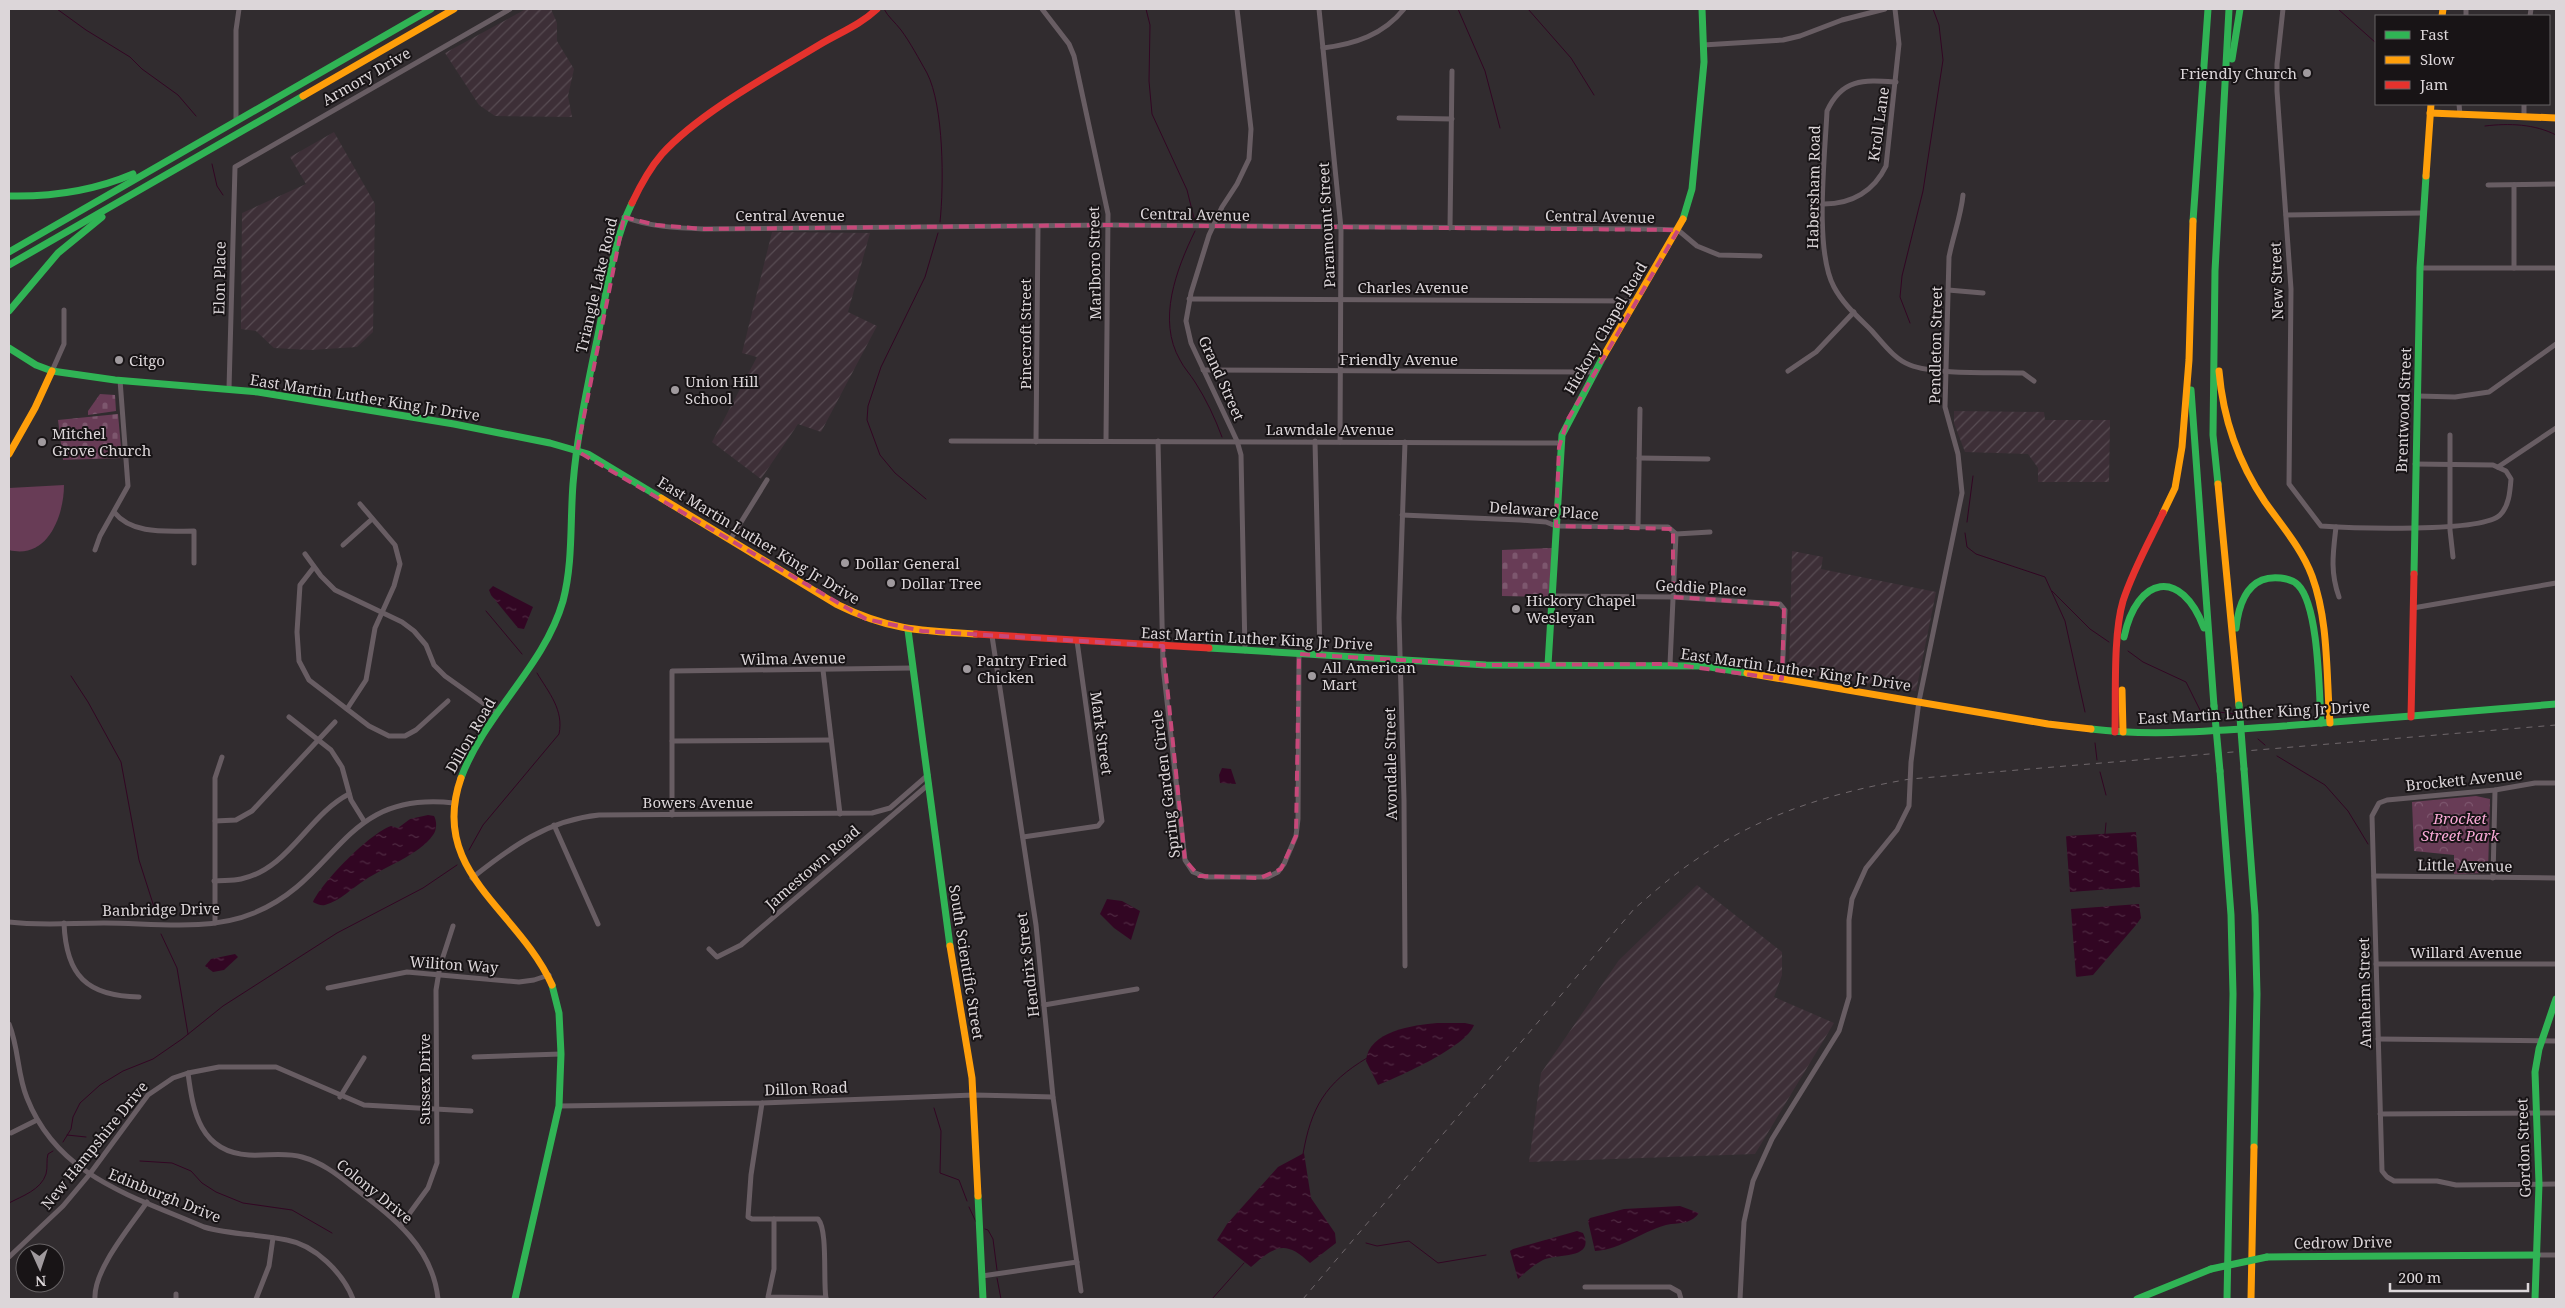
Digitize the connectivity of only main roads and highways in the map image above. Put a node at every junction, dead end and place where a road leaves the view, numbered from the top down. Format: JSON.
{"nodes":[{"id":1,"x":431,"y":9,"type":"edge"},
{"id":2,"x":454,"y":9,"type":"edge"},
{"id":3,"x":877,"y":9,"type":"edge"},
{"id":4,"x":1702,"y":9,"type":"edge"},
{"id":5,"x":2202,"y":9,"type":"edge"},
{"id":6,"x":2208,"y":9,"type":"edge"},
{"id":7,"x":2229,"y":9,"type":"edge"},
{"id":8,"x":2240,"y":9,"type":"edge"},
{"id":9,"x":2204,"y":82,"type":"junction"},
{"id":10,"x":2431,"y":105,"type":"edge"},
{"id":11,"x":2224,"y":113,"type":"junction"},
{"id":12,"x":2430,"y":113,"type":"junction"},
{"id":13,"x":2556,"y":118,"type":"edge"},
{"id":14,"x":183,"y":151,"type":"junction"},
{"id":15,"x":150,"y":184,"type":"junction"},
{"id":16,"x":9,"y":196,"type":"edge"},
{"id":17,"x":9,"y":252,"type":"edge"},
{"id":18,"x":9,"y":265,"type":"edge"},
{"id":19,"x":9,"y":311,"type":"edge"},
{"id":20,"x":2214,"y":342,"type":"junction"},
{"id":21,"x":9,"y":348,"type":"edge"},
{"id":22,"x":2189,"y":360,"type":"junction"},
{"id":23,"x":52,"y":371,"type":"junction"},
{"id":24,"x":577,"y":451,"type":"junction"},
{"id":25,"x":9,"y":454,"type":"edge"},
{"id":26,"x":908,"y":630,"type":"junction"},
{"id":27,"x":2234,"y":649,"type":"junction"},
{"id":28,"x":2210,"y":651,"type":"junction"},
{"id":29,"x":1548,"y":665,"type":"junction"},
{"id":30,"x":2556,"y":704,"type":"edge"},
{"id":31,"x":2412,"y":717,"type":"junction"},
{"id":32,"x":2321,"y":723,"type":"junction"},
{"id":33,"x":2330,"y":723,"type":"junction"},
{"id":34,"x":2119,"y":732,"type":"junction"},
{"id":35,"x":2556,"y":999,"type":"edge"},
{"id":36,"x":2537,"y":1255,"type":"junction"},
{"id":37,"x":515,"y":1299,"type":"edge"},
{"id":38,"x":983,"y":1299,"type":"edge"},
{"id":39,"x":2137,"y":1299,"type":"edge"},
{"id":40,"x":2227,"y":1299,"type":"edge"},
{"id":41,"x":2251,"y":1299,"type":"edge"},
{"id":42,"x":2535,"y":1299,"type":"edge"}],
"edges":[{"from":1,"to":14,"type":"main road"},
{"from":2,"to":15,"type":"main road"},
{"from":3,"to":24,"type":"main road","name":"Triangle Lake Road"},
{"from":4,"to":29,"type":"main road","name":"Hickory Chapel Road"},
{"from":5,"to":9,"type":"main road"},
{"from":6,"to":9,"type":"main road"},
{"from":7,"to":11,"type":"main road"},
{"from":8,"to":11,"type":"main road"},
{"from":9,"to":22,"type":"main road"},
{"from":10,"to":12,"type":"main road","name":"Brentwood Street"},
{"from":11,"to":20,"type":"main road"},
{"from":12,"to":13,"type":"main road"},
{"from":12,"to":31,"type":"main road","name":"Brentwood Street"},
{"from":14,"to":16,"type":"main road"},
{"from":14,"to":17,"type":"main road"},
{"from":15,"to":18,"type":"main road"},
{"from":15,"to":19,"type":"main road"},
{"from":20,"to":27,"type":"main road"},
{"from":20,"to":33,"type":"main road"},
{"from":21,"to":23,"type":"main road","name":"East Martin Luther King Jr Drive"},
{"from":22,"to":28,"type":"main road"},
{"from":22,"to":34,"type":"main road"},
{"from":23,"to":24,"type":"main road","name":"East Martin Luther King Jr Drive"},
{"from":23,"to":25,"type":"main road"},
{"from":24,"to":26,"type":"main road","name":"East Martin Luther King Jr Drive"},
{"from":24,"to":37,"type":"main road","name":"Dillon Road"},
{"from":26,"to":29,"type":"main road","name":"East Martin Luther King Jr Drive"},
{"from":26,"to":38,"type":"main road","name":"South Scientific Street"},
{"from":27,"to":32,"type":"main road"},
{"from":27,"to":41,"type":"main road","bridge":true},
{"from":28,"to":34,"type":"main road"},
{"from":28,"to":40,"type":"main road","bridge":true},
{"from":29,"to":34,"type":"main road","name":"East Martin Luther King Jr Drive"},
{"from":30,"to":31,"type":"main road","name":"East Martin Luther King Jr Drive"},
{"from":31,"to":33,"type":"main road","name":"East Martin Luther King Jr Drive"},
{"from":32,"to":33,"type":"main road","name":"East Martin Luther King Jr Drive"},
{"from":32,"to":34,"type":"main road","name":"East Martin Luther King Jr Drive"},
{"from":35,"to":36,"type":"main road","name":"Gordon Street"},
{"from":36,"to":39,"type":"main road","name":"Cedrow Drive","bridge":true},
{"from":36,"to":42,"type":"main road","name":"Gordon Street"}]}
